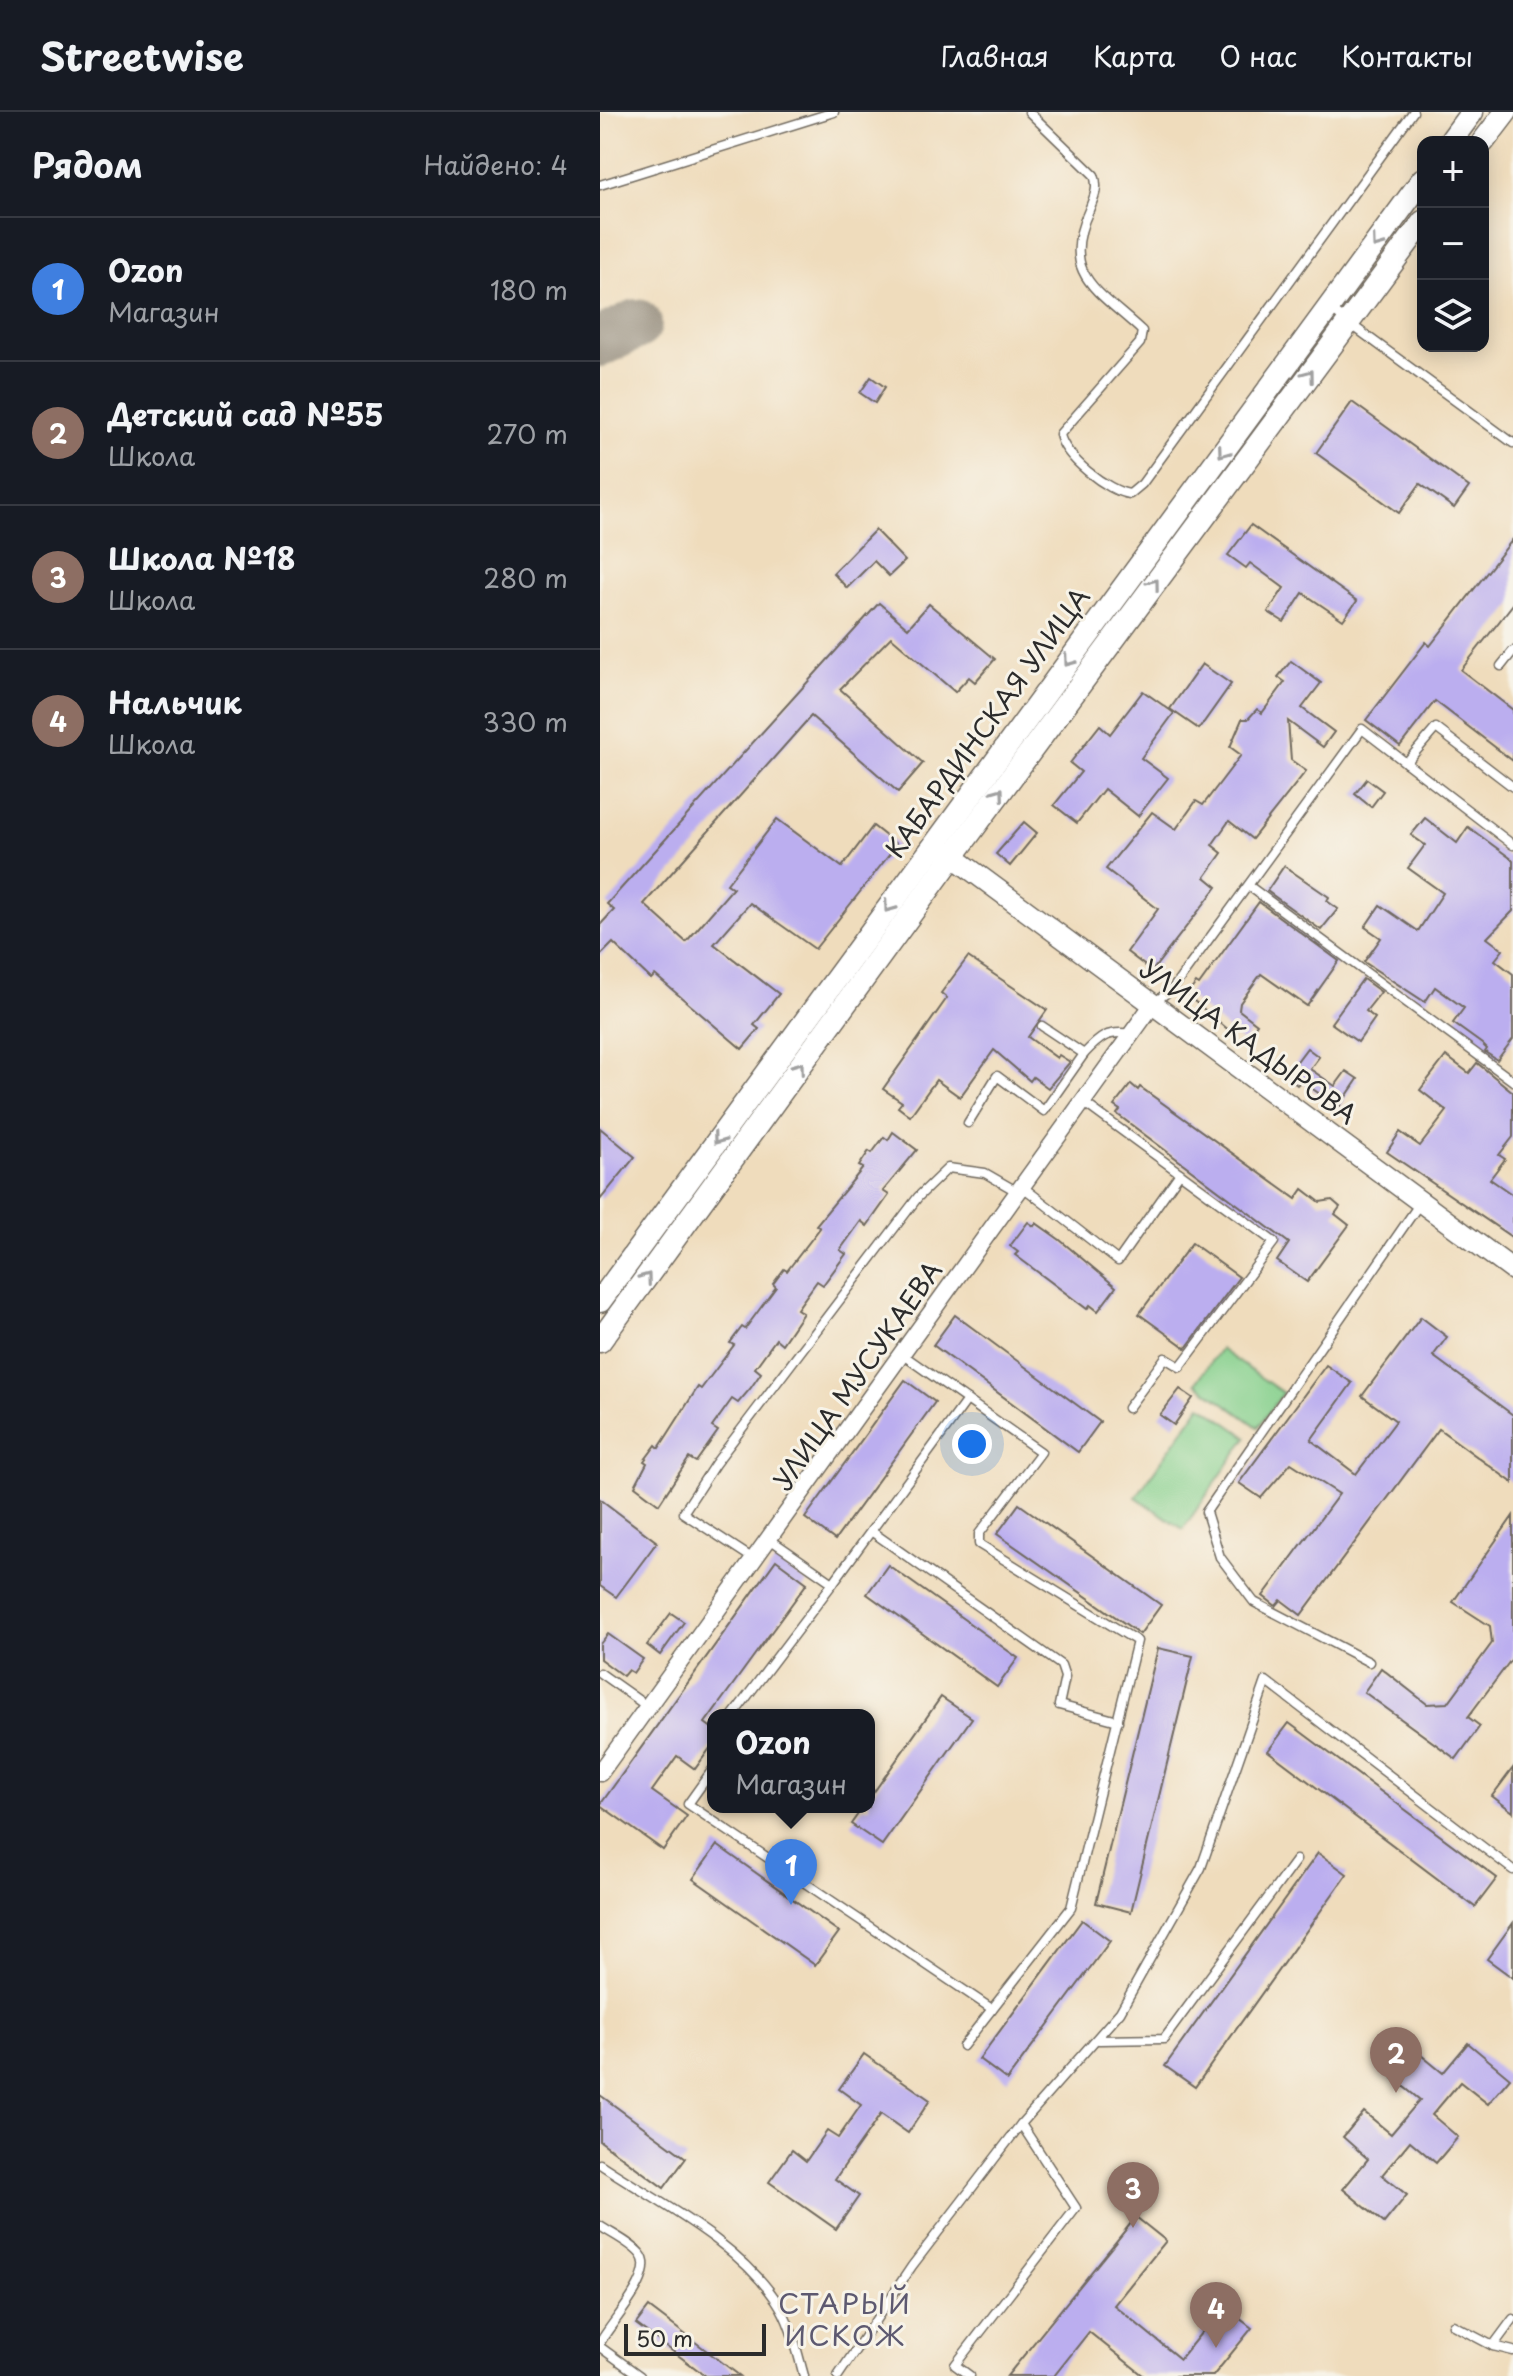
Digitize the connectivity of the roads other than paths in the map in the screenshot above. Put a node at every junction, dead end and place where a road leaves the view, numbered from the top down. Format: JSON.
{"nodes":[{"id":1,"x":834,"y":112,"type":"edge"},
{"id":2,"x":1029,"y":112,"type":"edge"},
{"id":3,"x":1413,"y":112,"type":"edge"},
{"id":4,"x":1472,"y":112,"type":"edge"},
{"id":5,"x":1506,"y":112,"type":"edge"},
{"id":6,"x":1454,"y":136,"type":"edge"},
{"id":7,"x":1488,"y":136,"type":"edge"},
{"id":8,"x":600,"y":185,"type":"edge"},
{"id":9,"x":1417,"y":189,"type":"edge"},
{"id":10,"x":1417,"y":229,"type":"edge"},
{"id":11,"x":1339,"y":315,"type":"junction"},
{"id":12,"x":1513,"y":443,"type":"edge"},
{"id":13,"x":1513,"y":651,"type":"edge"},
{"id":14,"x":1501,"y":666,"type":"dead end"},
{"id":15,"x":1406,"y":763,"type":"junction"},
{"id":16,"x":1513,"y":787,"type":"edge"},
{"id":17,"x":1513,"y":845,"type":"edge"},
{"id":18,"x":944,"y":850,"type":"junction"},
{"id":19,"x":1249,"y":886,"type":"junction"},
{"id":20,"x":1153,"y":1004,"type":"junction"},
{"id":21,"x":1042,"y":1026,"type":"dead end"},
{"id":22,"x":1131,"y":1034,"type":"junction"},
{"id":23,"x":1084,"y":1054,"type":"junction"},
{"id":24,"x":1513,"y":1081,"type":"edge"},
{"id":25,"x":1083,"y":1102,"type":"junction"},
{"id":26,"x":968,"y":1123,"type":"dead end"},
{"id":27,"x":1180,"y":1173,"type":"junction"},
{"id":28,"x":1021,"y":1190,"type":"junction"},
{"id":29,"x":1421,"y":1202,"type":"junction"},
{"id":30,"x":1513,"y":1270,"type":"edge"},
{"id":31,"x":600,"y":1301,"type":"edge"},
{"id":32,"x":600,"y":1341,"type":"edge"},
{"id":33,"x":903,"y":1355,"type":"junction"},
{"id":34,"x":967,"y":1400,"type":"junction"},
{"id":35,"x":1128,"y":1408,"type":"dead end"},
{"id":36,"x":871,"y":1531,"type":"junction"},
{"id":37,"x":771,"y":1540,"type":"junction"},
{"id":38,"x":756,"y":1560,"type":"junction"},
{"id":39,"x":833,"y":1583,"type":"junction"},
{"id":40,"x":1369,"y":1662,"type":"dead end"},
{"id":41,"x":600,"y":1673,"type":"edge"},
{"id":42,"x":649,"y":1707,"type":"junction"},
{"id":43,"x":738,"y":1709,"type":"edge"},
{"id":44,"x":1118,"y":1721,"type":"junction"},
{"id":45,"x":600,"y":1773,"type":"edge"},
{"id":46,"x":707,"y":1777,"type":"edge"},
{"id":47,"x":1296,"y":1860,"type":"dead end"},
{"id":48,"x":1513,"y":1870,"type":"edge"},
{"id":49,"x":992,"y":2009,"type":"junction"},
{"id":50,"x":1099,"y":2040,"type":"junction"},
{"id":51,"x":963,"y":2046,"type":"dead end"},
{"id":52,"x":1021,"y":2124,"type":"junction"},
{"id":53,"x":600,"y":2164,"type":"edge"},
{"id":54,"x":600,"y":2226,"type":"edge"},
{"id":55,"x":1513,"y":2319,"type":"edge"},
{"id":56,"x":1453,"y":2325,"type":"dead end"},
{"id":57,"x":600,"y":2345,"type":"edge"},
{"id":58,"x":1493,"y":2346,"type":"junction"},
{"id":59,"x":1513,"y":2351,"type":"edge"},
{"id":60,"x":640,"y":2376,"type":"edge"},
{"id":61,"x":804,"y":2376,"type":"edge"},
{"id":62,"x":838,"y":2376,"type":"edge"},
{"id":63,"x":970,"y":2376,"type":"edge"}],
"edges":[{"from":1,"to":8,"type":"lane"},
{"from":2,"to":3,"type":"lane"},
{"from":4,"to":6,"type":"main road"},
{"from":5,"to":7,"type":"main road"},
{"from":9,"to":11,"type":"main road","name":"КАБАРДИНСКАЯ УЛИЦА","one_way":true},
{"from":10,"to":11,"type":"main road","name":"КАБАРДИНСКАЯ УЛИЦА"},
{"from":11,"to":12,"type":"lane"},
{"from":11,"to":18,"type":"main road","name":"КАБАРДИНСКАЯ УЛИЦА"},
{"from":13,"to":14,"type":"lane"},
{"from":15,"to":16,"type":"lane"},
{"from":15,"to":17,"type":"lane"},
{"from":15,"to":19,"type":"lane"},
{"from":18,"to":20,"type":"street","name":"УЛИЦА КАДЫРОВА"},
{"from":18,"to":31,"type":"main road","name":"КАБАРДИНСКАЯ УЛИЦА","one_way":true},
{"from":32,"to":18,"type":"main road","name":"КАБАРДИНСКАЯ УЛИЦА","one_way":true},
{"from":19,"to":20,"type":"lane"},
{"from":19,"to":24,"type":"lane"},
{"from":20,"to":22,"type":"street","name":"УЛИЦА МУСУКАЕВА"},
{"from":20,"to":29,"type":"street","name":"УЛИЦА КАДЫРОВА"},
{"from":21,"to":23,"type":"lane"},
{"from":22,"to":23,"type":"lane"},
{"from":22,"to":25,"type":"street","name":"УЛИЦА МУСУКАЕВА"},
{"from":23,"to":26,"type":"lane"},
{"from":25,"to":27,"type":"lane"},
{"from":25,"to":28,"type":"street","name":"УЛИЦА МУСУКАЕВА"},
{"from":27,"to":28,"type":"lane"},
{"from":27,"to":35,"type":"lane"},
{"from":28,"to":33,"type":"street","name":"УЛИЦА МУСУКАЕВА"},
{"from":28,"to":38,"type":"lane"},
{"from":29,"to":30,"type":"street","name":"УЛИЦА КАДЫРОВА"},
{"from":29,"to":40,"type":"lane"},
{"from":33,"to":34,"type":"lane"},
{"from":33,"to":37,"type":"street","name":"УЛИЦА МУСУКАЕВА"},
{"from":34,"to":36,"type":"lane"},
{"from":34,"to":44,"type":"lane"},
{"from":36,"to":39,"type":"lane"},
{"from":36,"to":44,"type":"lane"},
{"from":37,"to":38,"type":"street","name":"УЛИЦА МУСУКАЕВА"},
{"from":37,"to":39,"type":"lane"},
{"from":38,"to":42,"type":"street","name":"УЛИЦА МУСУКАЕВА"},
{"from":39,"to":43,"type":"lane"},
{"from":41,"to":42,"type":"lane"},
{"from":42,"to":45,"type":"street","name":"УЛИЦА МУСУКАЕВА"},
{"from":44,"to":49,"type":"lane"},
{"from":46,"to":49,"type":"lane"},
{"from":47,"to":50,"type":"lane"},
{"from":48,"to":50,"type":"lane"},
{"from":49,"to":51,"type":"lane"},
{"from":50,"to":52,"type":"lane"},
{"from":52,"to":62,"type":"lane"},
{"from":52,"to":63,"type":"lane"},
{"from":53,"to":61,"type":"lane"},
{"from":54,"to":57,"type":"lane"},
{"from":55,"to":58,"type":"lane"},
{"from":56,"to":58,"type":"lane"},
{"from":57,"to":60,"type":"lane"},
{"from":58,"to":59,"type":"lane"}]}
